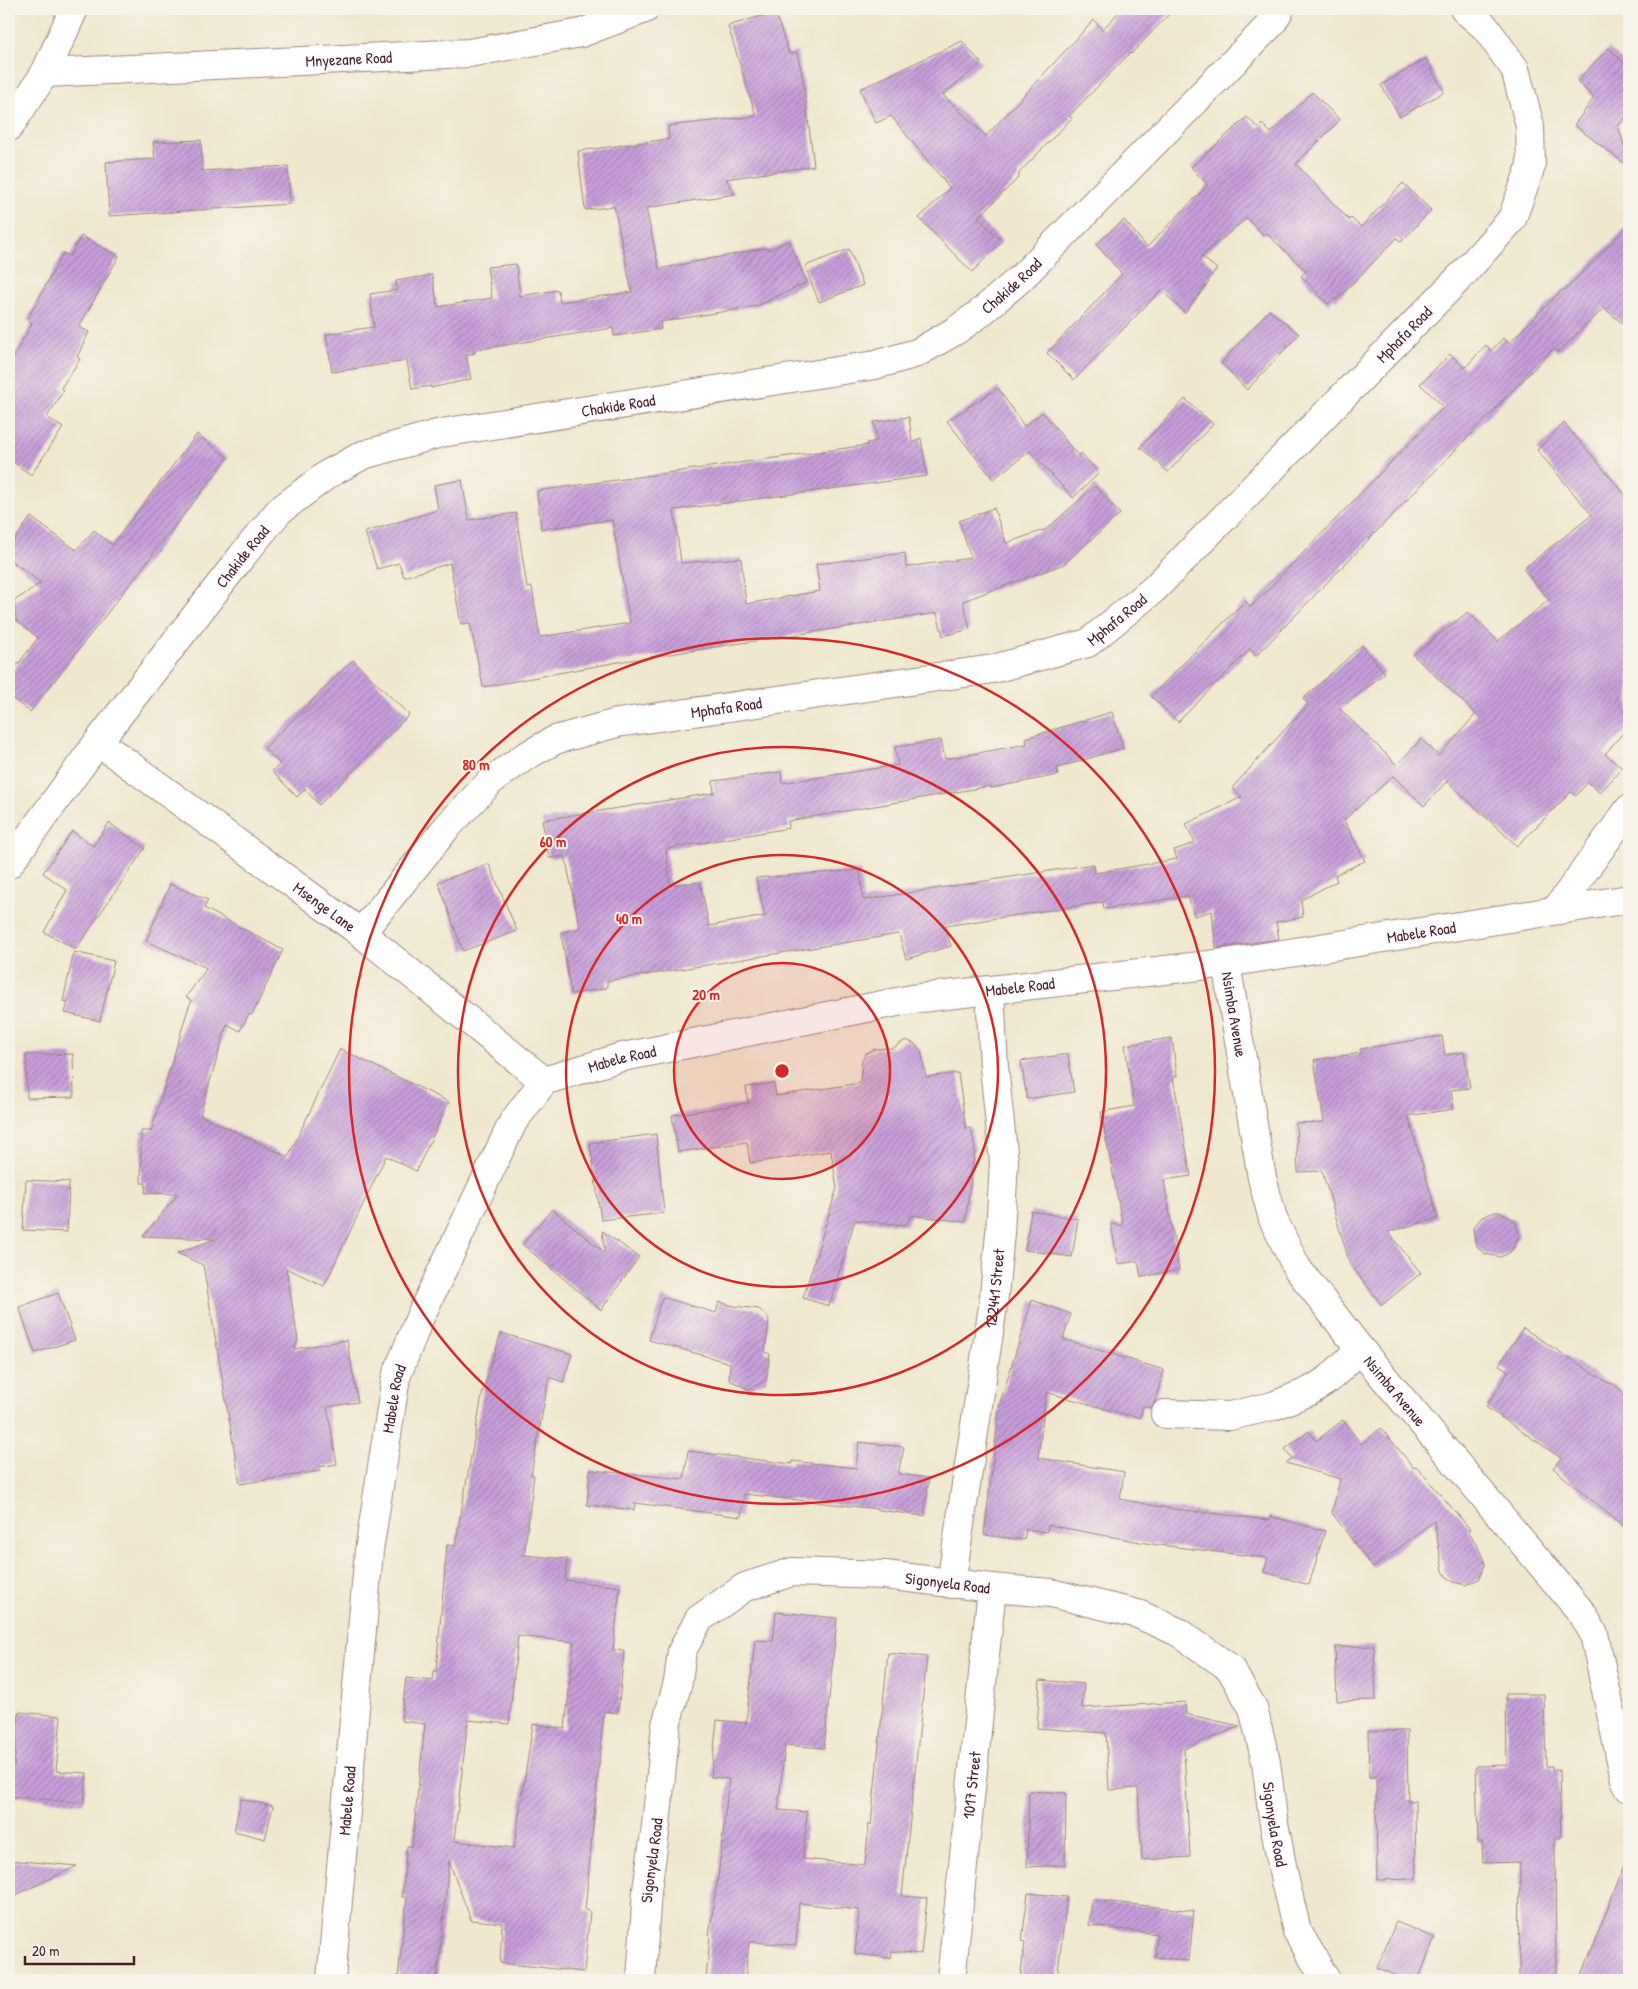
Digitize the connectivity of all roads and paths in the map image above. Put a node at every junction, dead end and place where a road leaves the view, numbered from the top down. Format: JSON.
{"nodes":[{"id":1,"x":74,"y":9,"type":"edge"},
{"id":2,"x":644,"y":9,"type":"edge"},
{"id":3,"x":1280,"y":9,"type":"edge"},
{"id":4,"x":1464,"y":9,"type":"edge"},
{"id":5,"x":45,"y":73,"type":"junction"},
{"id":6,"x":12,"y":120,"type":"edge"},
{"id":7,"x":98,"y":742,"type":"junction"},
{"id":8,"x":1629,"y":809,"type":"edge"},
{"id":9,"x":9,"y":864,"type":"edge"},
{"id":10,"x":1629,"y":899,"type":"edge"},
{"id":11,"x":1556,"y":910,"type":"junction"},
{"id":12,"x":361,"y":933,"type":"junction"},
{"id":13,"x":1226,"y":963,"type":"junction"},
{"id":14,"x":990,"y":990,"type":"junction"},
{"id":15,"x":544,"y":1081,"type":"junction"},
{"id":16,"x":1360,"y":1349,"type":"junction"},
{"id":17,"x":1165,"y":1414,"type":"dead end"},
{"id":18,"x":951,"y":1584,"type":"junction"},
{"id":19,"x":992,"y":1588,"type":"junction"},
{"id":20,"x":1629,"y":1788,"type":"edge"},
{"id":21,"x":331,"y":1980,"type":"edge"},
{"id":22,"x":641,"y":1980,"type":"edge"},
{"id":23,"x":951,"y":1980,"type":"edge"},
{"id":24,"x":1326,"y":1980,"type":"edge"}],
"edges":[{"from":1,"to":5,"type":"street"},
{"from":2,"to":5,"type":"street","name":"Mnyezane Road"},
{"from":3,"to":7,"type":"street","name":"Chakide Road"},
{"from":4,"to":12,"type":"street","name":"Mphafa Road"},
{"from":5,"to":6,"type":"street"},
{"from":7,"to":9,"type":"street","name":"Chakide Road"},
{"from":7,"to":12,"type":"street","name":"Msenge Lane"},
{"from":8,"to":11,"type":"street"},
{"from":10,"to":11,"type":"street","name":"Mabele Road"},
{"from":11,"to":13,"type":"street","name":"Mabele Road"},
{"from":12,"to":15,"type":"street","name":"Msenge Lane"},
{"from":13,"to":14,"type":"street","name":"Mabele Road"},
{"from":13,"to":16,"type":"street","name":"Nsimba Avenue"},
{"from":14,"to":15,"type":"street","name":"Mabele Road"},
{"from":14,"to":18,"type":"street","name":"122441 Street"},
{"from":15,"to":21,"type":"street","name":"Mabele Road"},
{"from":16,"to":17,"type":"street"},
{"from":16,"to":20,"type":"street","name":"Nsimba Avenue"},
{"from":18,"to":19,"type":"street","name":"Sigonyela Road"},
{"from":18,"to":22,"type":"street","name":"Sigonyela Road"},
{"from":19,"to":23,"type":"street","name":"1017 Street"},
{"from":19,"to":24,"type":"street","name":"Sigonyela Road"}]}
